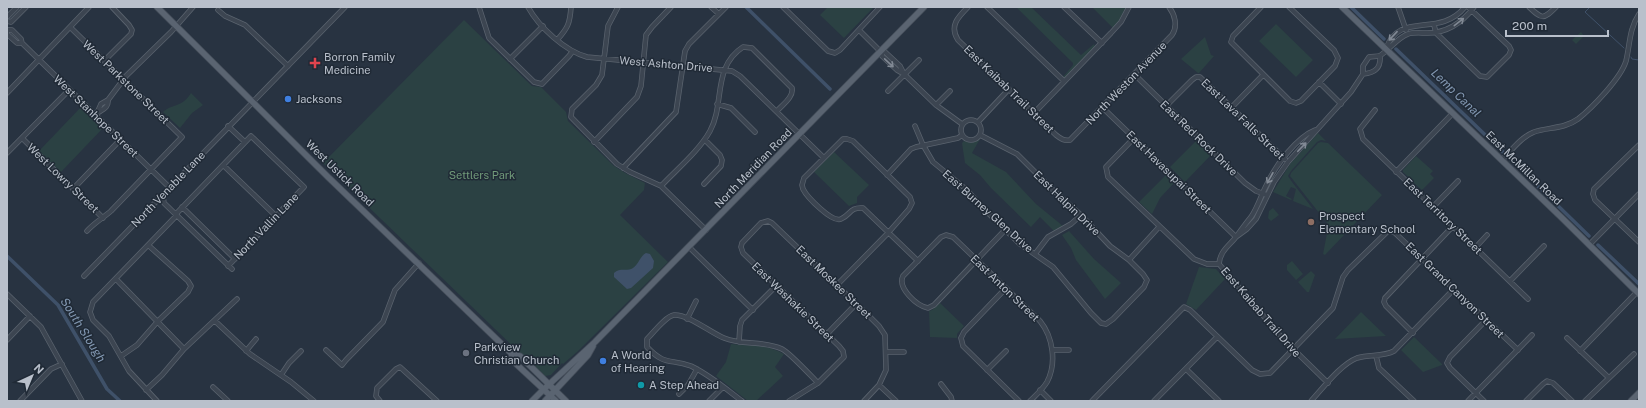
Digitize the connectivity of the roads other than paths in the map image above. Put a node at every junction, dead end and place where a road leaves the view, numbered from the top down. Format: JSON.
{"nodes":[{"id":1,"x":17,"y":7,"type":"edge"},
{"id":2,"x":26,"y":7,"type":"edge"},
{"id":3,"x":89,"y":7,"type":"edge"},
{"id":4,"x":112,"y":7,"type":"edge"},
{"id":5,"x":157,"y":7,"type":"edge"},
{"id":6,"x":193,"y":7,"type":"edge"},
{"id":7,"x":344,"y":7,"type":"edge"},
{"id":8,"x":479,"y":7,"type":"edge"},
{"id":9,"x":528,"y":7,"type":"edge"},
{"id":10,"x":571,"y":7,"type":"edge"},
{"id":11,"x":618,"y":7,"type":"edge"},
{"id":12,"x":671,"y":7,"type":"edge"},
{"id":13,"x":711,"y":7,"type":"edge"},
{"id":14,"x":726,"y":7,"type":"edge"},
{"id":15,"x":783,"y":7,"type":"edge"},
{"id":16,"x":880,"y":7,"type":"edge"},
{"id":17,"x":924,"y":7,"type":"edge"},
{"id":18,"x":968,"y":7,"type":"edge"},
{"id":19,"x":987,"y":7,"type":"edge"},
{"id":20,"x":1064,"y":7,"type":"edge"},
{"id":21,"x":1129,"y":7,"type":"edge"},
{"id":22,"x":1169,"y":7,"type":"edge"},
{"id":23,"x":1261,"y":7,"type":"edge"},
{"id":24,"x":1289,"y":7,"type":"edge"},
{"id":25,"x":1342,"y":7,"type":"edge"},
{"id":26,"x":1398,"y":7,"type":"edge"},
{"id":27,"x":1465,"y":7,"type":"edge"},
{"id":28,"x":1529,"y":7,"type":"edge"},
{"id":29,"x":1556,"y":7,"type":"edge"},
{"id":30,"x":1471,"y":8,"type":"edge"},
{"id":31,"x":218,"y":10,"type":"dead end"},
{"id":32,"x":719,"y":14,"type":"junction"},
{"id":33,"x":1639,"y":14,"type":"edge"},
{"id":34,"x":7,"y":17,"type":"edge"},
{"id":35,"x":7,"y":21,"type":"edge"},
{"id":36,"x":176,"y":25,"type":"junction"},
{"id":37,"x":1434,"y":25,"type":"junction"},
{"id":38,"x":543,"y":26,"type":"junction"},
{"id":39,"x":70,"y":27,"type":"junction"},
{"id":40,"x":1406,"y":28,"type":"junction"},
{"id":41,"x":7,"y":30,"type":"edge"},
{"id":42,"x":859,"y":30,"type":"junction"},
{"id":43,"x":1436,"y":33,"type":"junction"},
{"id":44,"x":1408,"y":34,"type":"junction"},
{"id":45,"x":557,"y":40,"type":"junction"},
{"id":46,"x":1102,"y":43,"type":"junction"},
{"id":47,"x":1386,"y":50,"type":"junction"},
{"id":48,"x":572,"y":52,"type":"junction"},
{"id":49,"x":881,"y":52,"type":"junction"},
{"id":50,"x":1380,"y":56,"type":"junction"},
{"id":51,"x":604,"y":59,"type":"junction"},
{"id":52,"x":510,"y":60,"type":"junction"},
{"id":53,"x":919,"y":60,"type":"dead end"},
{"id":54,"x":39,"y":61,"type":"junction"},
{"id":55,"x":104,"y":61,"type":"junction"},
{"id":56,"x":643,"y":62,"type":"junction"},
{"id":57,"x":288,"y":66,"type":"junction"},
{"id":58,"x":682,"y":66,"type":"junction"},
{"id":59,"x":724,"y":70,"type":"junction"},
{"id":60,"x":904,"y":74,"type":"junction"},
{"id":61,"x":1134,"y":74,"type":"junction"},
{"id":62,"x":1363,"y":74,"type":"junction"},
{"id":63,"x":1263,"y":75,"type":"junction"},
{"id":64,"x":123,"y":79,"type":"junction"},
{"id":65,"x":1064,"y":81,"type":"junction"},
{"id":66,"x":1319,"y":82,"type":"junction"},
{"id":67,"x":1009,"y":89,"type":"junction"},
{"id":68,"x":69,"y":90,"type":"junction"},
{"id":69,"x":888,"y":91,"type":"dead end"},
{"id":70,"x":950,"y":91,"type":"dead end"},
{"id":71,"x":7,"y":93,"type":"edge"},
{"id":72,"x":253,"y":102,"type":"junction"},
{"id":73,"x":717,"y":104,"type":"junction"},
{"id":74,"x":1341,"y":104,"type":"junction"},
{"id":75,"x":936,"y":105,"type":"junction"},
{"id":76,"x":1166,"y":106,"type":"junction"},
{"id":77,"x":1232,"y":107,"type":"junction"},
{"id":78,"x":1103,"y":108,"type":"junction"},
{"id":79,"x":1375,"y":110,"type":"dead end"},
{"id":80,"x":777,"y":111,"type":"junction"},
{"id":81,"x":1034,"y":113,"type":"junction"},
{"id":82,"x":1453,"y":113,"type":"junction"},
{"id":83,"x":96,"y":114,"type":"junction"},
{"id":84,"x":978,"y":122,"type":"junction"},
{"id":85,"x":962,"y":124,"type":"junction"},
{"id":86,"x":228,"y":126,"type":"junction"},
{"id":87,"x":915,"y":126,"type":"dead end"},
{"id":88,"x":1315,"y":130,"type":"junction"},
{"id":89,"x":755,"y":132,"type":"dead end"},
{"id":90,"x":800,"y":134,"type":"junction"},
{"id":91,"x":980,"y":134,"type":"junction"},
{"id":92,"x":962,"y":135,"type":"junction"},
{"id":93,"x":22,"y":138,"type":"junction"},
{"id":94,"x":1134,"y":138,"type":"junction"},
{"id":95,"x":120,"y":140,"type":"junction"},
{"id":96,"x":705,"y":140,"type":"junction"},
{"id":97,"x":1070,"y":140,"type":"joint"},
{"id":98,"x":245,"y":142,"type":"junction"},
{"id":99,"x":594,"y":142,"type":"junction"},
{"id":100,"x":923,"y":145,"type":"junction"},
{"id":101,"x":1639,"y":145,"type":"edge"},
{"id":102,"x":7,"y":153,"type":"edge"},
{"id":103,"x":824,"y":158,"type":"junction"},
{"id":104,"x":1284,"y":158,"type":"junction"},
{"id":105,"x":1502,"y":160,"type":"junction"},
{"id":106,"x":1288,"y":162,"type":"junction"},
{"id":107,"x":223,"y":165,"type":"junction"},
{"id":108,"x":623,"y":168,"type":"junction"},
{"id":109,"x":151,"y":169,"type":"junction"},
{"id":110,"x":1396,"y":172,"type":"junction"},
{"id":111,"x":887,"y":175,"type":"junction"},
{"id":112,"x":1458,"y":180,"type":"dead end"},
{"id":113,"x":704,"y":184,"type":"dead end"},
{"id":114,"x":660,"y":186,"type":"junction"},
{"id":115,"x":170,"y":188,"type":"junction"},
{"id":116,"x":73,"y":189,"type":"junction"},
{"id":117,"x":1262,"y":194,"type":"junction"},
{"id":118,"x":1639,"y":194,"type":"edge"},
{"id":119,"x":1267,"y":195,"type":"junction"},
{"id":120,"x":163,"y":196,"type":"junction"},
{"id":121,"x":182,"y":207,"type":"junction"},
{"id":122,"x":1433,"y":207,"type":"junction"},
{"id":123,"x":1080,"y":214,"type":"junction"},
{"id":124,"x":176,"y":215,"type":"junction"},
{"id":125,"x":277,"y":217,"type":"junction"},
{"id":126,"x":103,"y":218,"type":"junction"},
{"id":127,"x":1615,"y":219,"type":"junction"},
{"id":128,"x":768,"y":221,"type":"joint"},
{"id":129,"x":1453,"y":226,"type":"junction"},
{"id":130,"x":1159,"y":227,"type":"junction"},
{"id":131,"x":706,"y":230,"type":"junction"},
{"id":132,"x":1005,"y":230,"type":"junction"},
{"id":133,"x":87,"y":231,"type":"dead end"},
{"id":134,"x":888,"y":233,"type":"junction"},
{"id":135,"x":1487,"y":234,"type":"dead end"},
{"id":136,"x":1236,"y":237,"type":"junction"},
{"id":137,"x":1639,"y":242,"type":"edge"},
{"id":138,"x":148,"y":245,"type":"junction"},
{"id":139,"x":1589,"y":245,"type":"junction"},
{"id":140,"x":1544,"y":246,"type":"dead end"},
{"id":141,"x":689,"y":247,"type":"junction"},
{"id":142,"x":1475,"y":248,"type":"junction"},
{"id":143,"x":1035,"y":254,"type":"junction"},
{"id":144,"x":1422,"y":258,"type":"junction"},
{"id":145,"x":235,"y":259,"type":"junction"},
{"id":146,"x":977,"y":260,"type":"junction"},
{"id":147,"x":1129,"y":260,"type":"junction"},
{"id":148,"x":918,"y":261,"type":"junction"},
{"id":149,"x":419,"y":263,"type":"junction"},
{"id":150,"x":1219,"y":264,"type":"junction"},
{"id":151,"x":228,"y":266,"type":"junction"},
{"id":152,"x":232,"y":269,"type":"dead end"},
{"id":153,"x":84,"y":276,"type":"dead end"},
{"id":154,"x":116,"y":279,"type":"junction"},
{"id":155,"x":1146,"y":280,"type":"joint"},
{"id":156,"x":1510,"y":281,"type":"junction"},
{"id":157,"x":777,"y":285,"type":"junction"},
{"id":158,"x":837,"y":285,"type":"junction"},
{"id":159,"x":1006,"y":288,"type":"junction"},
{"id":160,"x":1454,"y":289,"type":"junction"},
{"id":161,"x":1638,"y":293,"type":"edge"},
{"id":162,"x":7,"y":294,"type":"edge"},
{"id":163,"x":237,"y":299,"type":"dead end"},
{"id":164,"x":1528,"y":299,"type":"dead end"},
{"id":165,"x":696,"y":301,"type":"dead end"},
{"id":166,"x":856,"y":304,"type":"junction"},
{"id":167,"x":753,"y":310,"type":"junction"},
{"id":168,"x":30,"y":316,"type":"junction"},
{"id":169,"x":687,"y":319,"type":"junction"},
{"id":170,"x":1486,"y":320,"type":"junction"},
{"id":171,"x":158,"y":321,"type":"junction"},
{"id":172,"x":215,"y":321,"type":"junction"},
{"id":173,"x":1413,"y":333,"type":"junction"},
{"id":174,"x":827,"y":334,"type":"junction"},
{"id":175,"x":1532,"y":335,"type":"dead end"},
{"id":176,"x":1217,"y":336,"type":"junction"},
{"id":177,"x":1567,"y":338,"type":"dead end"},
{"id":178,"x":256,"y":339,"type":"dead end"},
{"id":179,"x":7,"y":340,"type":"edge"},
{"id":180,"x":595,"y":342,"type":"junction"},
{"id":181,"x":739,"y":342,"type":"junction"},
{"id":182,"x":184,"y":349,"type":"junction"},
{"id":183,"x":326,"y":350,"type":"dead end"},
{"id":184,"x":1052,"y":350,"type":"junction"},
{"id":185,"x":1069,"y":350,"type":"dead end"},
{"id":186,"x":1294,"y":350,"type":"junction"},
{"id":187,"x":1518,"y":350,"type":"junction"},
{"id":188,"x":246,"y":351,"type":"junction"},
{"id":189,"x":301,"y":351,"type":"dead end"},
{"id":190,"x":1006,"y":351,"type":"dead end"},
{"id":191,"x":1580,"y":351,"type":"junction"},
{"id":192,"x":510,"y":352,"type":"junction"},
{"id":193,"x":886,"y":352,"type":"junction"},
{"id":194,"x":904,"y":352,"type":"dead end"},
{"id":195,"x":1634,"y":354,"type":"dead end"},
{"id":196,"x":121,"y":356,"type":"junction"},
{"id":197,"x":1376,"y":356,"type":"junction"},
{"id":198,"x":62,"y":364,"type":"junction"},
{"id":199,"x":696,"y":369,"type":"junction"},
{"id":200,"x":1186,"y":369,"type":"junction"},
{"id":201,"x":987,"y":370,"type":"junction"},
{"id":202,"x":281,"y":375,"type":"junction"},
{"id":203,"x":1608,"y":377,"type":"junction"},
{"id":204,"x":818,"y":383,"type":"junction"},
{"id":205,"x":549,"y":384,"type":"junction"},
{"id":206,"x":941,"y":384,"type":"dead end"},
{"id":207,"x":1328,"y":384,"type":"junction"},
{"id":208,"x":879,"y":385,"type":"junction"},
{"id":209,"x":213,"y":387,"type":"dead end"},
{"id":210,"x":723,"y":387,"type":"junction"},
{"id":211,"x":146,"y":390,"type":"junction"},
{"id":212,"x":543,"y":390,"type":"junction"},
{"id":213,"x":554,"y":390,"type":"junction"},
{"id":214,"x":1040,"y":390,"type":"junction"},
{"id":215,"x":1476,"y":393,"type":"junction"},
{"id":216,"x":1639,"y":393,"type":"edge"},
{"id":217,"x":679,"y":394,"type":"dead end"},
{"id":218,"x":550,"y":396,"type":"junction"},
{"id":219,"x":20,"y":401,"type":"edge"},
{"id":220,"x":82,"y":401,"type":"edge"},
{"id":221,"x":157,"y":401,"type":"edge"},
{"id":222,"x":228,"y":401,"type":"edge"},
{"id":223,"x":314,"y":401,"type":"edge"},
{"id":224,"x":380,"y":401,"type":"edge"},
{"id":225,"x":436,"y":401,"type":"edge"},
{"id":226,"x":532,"y":401,"type":"edge"},
{"id":227,"x":545,"y":401,"type":"edge"},
{"id":228,"x":556,"y":401,"type":"edge"},
{"id":229,"x":566,"y":401,"type":"edge"},
{"id":230,"x":709,"y":401,"type":"edge"},
{"id":231,"x":742,"y":401,"type":"edge"},
{"id":232,"x":789,"y":401,"type":"edge"},
{"id":233,"x":864,"y":401,"type":"edge"},
{"id":234,"x":896,"y":401,"type":"edge"},
{"id":235,"x":952,"y":401,"type":"edge"},
{"id":236,"x":1019,"y":401,"type":"edge"},
{"id":237,"x":1030,"y":401,"type":"edge"},
{"id":238,"x":1051,"y":401,"type":"edge"},
{"id":239,"x":1092,"y":401,"type":"edge"},
{"id":240,"x":1154,"y":401,"type":"edge"},
{"id":241,"x":1219,"y":401,"type":"edge"},
{"id":242,"x":1311,"y":401,"type":"edge"},
{"id":243,"x":1414,"y":401,"type":"edge"},
{"id":244,"x":1468,"y":401,"type":"edge"},
{"id":245,"x":1484,"y":401,"type":"edge"},
{"id":246,"x":1526,"y":401,"type":"edge"},
{"id":247,"x":1572,"y":401,"type":"edge"},
{"id":248,"x":1585,"y":401,"type":"edge"},
{"id":249,"x":1631,"y":401,"type":"edge"}],
"edges":[{"from":1,"to":34,"type":"street"},
{"from":2,"to":35,"type":"street"},
{"from":3,"to":39,"type":"street"},
{"from":4,"to":55,"type":"street"},
{"from":5,"to":36,"type":"main road","name":"West Ustick Road"},
{"from":6,"to":36,"type":"street"},
{"from":7,"to":57,"type":"street","name":"North Venable Lane"},
{"from":8,"to":52,"type":"street"},
{"from":9,"to":38,"type":"street","name":"West Ashton Drive"},
{"from":10,"to":45,"type":"street"},
{"from":11,"to":51,"type":"street"},
{"from":12,"to":56,"type":"street"},
{"from":13,"to":32,"type":"street"},
{"from":14,"to":32,"type":"street"},
{"from":15,"to":42,"type":"street"},
{"from":16,"to":42,"type":"street"},
{"from":17,"to":49,"type":"main road","name":"North Meridian Road"},
{"from":18,"to":67,"type":"street","name":"East Kaibab Trail Street"},
{"from":19,"to":65,"type":"street"},
{"from":20,"to":46,"type":"street"},
{"from":21,"to":46,"type":"street"},
{"from":22,"to":61,"type":"street","name":"North Weston Avenue"},
{"from":23,"to":63,"type":"street"},
{"from":24,"to":66,"type":"street"},
{"from":25,"to":47,"type":"main road","name":"East McMillan Road"},
{"from":26,"to":40,"type":"street"},
{"from":27,"to":37,"type":"street"},
{"from":28,"to":29,"type":"street"},
{"from":43,"to":30,"type":"street","one_way":true},
{"from":30,"to":43,"type":"street"},
{"from":31,"to":57,"type":"street"},
{"from":32,"to":58,"type":"street"},
{"from":33,"to":105,"type":"street"},
{"from":36,"to":64,"type":"street"},
{"from":36,"to":72,"type":"main road","name":"West Ustick Road"},
{"from":37,"to":40,"type":"street"},
{"from":37,"to":43,"type":"street"},
{"from":38,"to":45,"type":"street","name":"West Ashton Drive"},
{"from":38,"to":52,"type":"street"},
{"from":39,"to":54,"type":"street"},
{"from":39,"to":55,"type":"street","name":"West Parkstone Street"},
{"from":40,"to":44,"type":"street"},
{"from":40,"to":47,"type":"street","one_way":true},
{"from":41,"to":54,"type":"street","name":"West Stanhope Street"},
{"from":42,"to":49,"type":"street"},
{"from":43,"to":44,"type":"street"},
{"from":44,"to":47,"type":"street"},
{"from":45,"to":48,"type":"street","name":"West Ashton Drive"},
{"from":46,"to":65,"type":"street"},
{"from":47,"to":50,"type":"street"},
{"from":47,"to":82,"type":"main road","name":"East McMillan Road"},
{"from":48,"to":51,"type":"street","name":"West Ashton Drive"},
{"from":48,"to":52,"type":"street"},
{"from":49,"to":60,"type":"street"},
{"from":49,"to":90,"type":"main road","name":"North Meridian Road"},
{"from":50,"to":62,"type":"street"},
{"from":50,"to":62,"type":"street"},
{"from":51,"to":56,"type":"street","name":"West Ashton Drive"},
{"from":51,"to":99,"type":"street"},
{"from":53,"to":60,"type":"street"},
{"from":54,"to":68,"type":"street","name":"West Stanhope Street"},
{"from":54,"to":71,"type":"street"},
{"from":55,"to":64,"type":"street","name":"West Parkstone Street"},
{"from":56,"to":58,"type":"street","name":"West Ashton Drive"},
{"from":56,"to":99,"type":"street"},
{"from":57,"to":72,"type":"street","name":"North Venable Lane"},
{"from":58,"to":59,"type":"street","name":"West Ashton Drive"},
{"from":58,"to":108,"type":"street"},
{"from":59,"to":73,"type":"street"},
{"from":59,"to":80,"type":"street","name":"West Ashton Drive"},
{"from":59,"to":80,"type":"street"},
{"from":60,"to":69,"type":"street"},
{"from":60,"to":75,"type":"street"},
{"from":61,"to":76,"type":"street","name":"East Red Rock Drive"},
{"from":61,"to":78,"type":"street","name":"North Weston Avenue"},
{"from":62,"to":74,"type":"street"},
{"from":63,"to":66,"type":"street"},
{"from":63,"to":77,"type":"street"},
{"from":64,"to":83,"type":"street"},
{"from":64,"to":109,"type":"street","name":"West Parkstone Street"},
{"from":65,"to":81,"type":"street"},
{"from":66,"to":74,"type":"street"},
{"from":67,"to":81,"type":"street","name":"East Kaibab Trail Street"},
{"from":67,"to":84,"type":"street"},
{"from":68,"to":83,"type":"street","name":"West Stanhope Street"},
{"from":68,"to":93,"type":"street"},
{"from":70,"to":75,"type":"street"},
{"from":72,"to":86,"type":"street","name":"North Venable Lane"},
{"from":72,"to":149,"type":"main road","name":"West Ustick Road"},
{"from":73,"to":89,"type":"street"},
{"from":73,"to":96,"type":"street"},
{"from":74,"to":88,"type":"street"},
{"from":75,"to":85,"type":"street"},
{"from":76,"to":77,"type":"street","name":"East Lava Falls Street"},
{"from":76,"to":117,"type":"street","name":"East Red Rock Drive"},
{"from":77,"to":104,"type":"street","name":"East Lava Falls Street"},
{"from":78,"to":94,"type":"street","name":"East Havasupai Street"},
{"from":78,"to":97,"type":"street","name":"North Weston Avenue"},
{"from":79,"to":110,"type":"street","name":"East Territory Street"},
{"from":80,"to":90,"type":"street","name":"West Ashton Drive"},
{"from":81,"to":97,"type":"street","name":"East Kaibab Trail Street"},
{"from":82,"to":105,"type":"main road","name":"East McMillan Road"},
{"from":82,"to":110,"type":"street"},
{"from":83,"to":95,"type":"street","name":"West Stanhope Street"},
{"from":84,"to":85,"type":"street"},
{"from":84,"to":91,"type":"street"},
{"from":85,"to":92,"type":"street"},
{"from":86,"to":98,"type":"street"},
{"from":86,"to":115,"type":"street","name":"North Venable Lane"},
{"from":87,"to":100,"type":"street","name":"East Burney Glen Drive"},
{"from":88,"to":104,"type":"street"},
{"from":106,"to":88,"type":"street","one_way":true},
{"from":90,"to":103,"type":"street","name":"West Ashton Drive"},
{"from":90,"to":131,"type":"main road","name":"North Meridian Road"},
{"from":91,"to":92,"type":"street"},
{"from":91,"to":123,"type":"street","name":"East Halpin Drive"},
{"from":92,"to":100,"type":"street"},
{"from":93,"to":102,"type":"street"},
{"from":93,"to":116,"type":"street","name":"West Lowry Street"},
{"from":94,"to":130,"type":"street","name":"East Kaibab Trail Drive"},
{"from":94,"to":136,"type":"street","name":"East Havasupai Street"},
{"from":95,"to":109,"type":"street","name":"West Stanhope Street"},
{"from":95,"to":116,"type":"street"},
{"from":96,"to":113,"type":"street"},
{"from":96,"to":114,"type":"street"},
{"from":98,"to":107,"type":"street"},
{"from":98,"to":125,"type":"street","name":"North Vallin Lane"},
{"from":99,"to":108,"type":"street"},
{"from":100,"to":111,"type":"street"},
{"from":100,"to":132,"type":"street","name":"East Burney Glen Drive"},
{"from":101,"to":127,"type":"street"},
{"from":103,"to":111,"type":"street"},
{"from":103,"to":134,"type":"street"},
{"from":104,"to":106,"type":"street","name":"East Lava Falls Street"},
{"from":104,"to":117,"type":"street","one_way":true},
{"from":105,"to":139,"type":"main road","name":"East McMillan Road"},
{"from":106,"to":119,"type":"street"},
{"from":107,"to":121,"type":"street"},
{"from":107,"to":125,"type":"street"},
{"from":108,"to":114,"type":"street"},
{"from":109,"to":115,"type":"street","name":"West Stanhope Street"},
{"from":109,"to":126,"type":"street"},
{"from":110,"to":122,"type":"street","name":"East Territory Street"},
{"from":111,"to":134,"type":"street"},
{"from":112,"to":122,"type":"street"},
{"from":114,"to":131,"type":"street"},
{"from":115,"to":120,"type":"street","name":"North Venable Lane"},
{"from":116,"to":126,"type":"street","name":"West Lowry Street"},
{"from":117,"to":119,"type":"street","name":"East Red Rock Drive"},
{"from":117,"to":136,"type":"street"},
{"from":118,"to":127,"type":"street"},
{"from":119,"to":136,"type":"street"},
{"from":120,"to":124,"type":"street"},
{"from":120,"to":153,"type":"street","name":"North Venable Lane"},
{"from":121,"to":124,"type":"street"},
{"from":121,"to":145,"type":"street"},
{"from":122,"to":129,"type":"street","name":"East Territory Street"},
{"from":123,"to":143,"type":"street"},
{"from":123,"to":147,"type":"street","name":"East Halpin Drive"},
{"from":124,"to":138,"type":"street"},
{"from":124,"to":151,"type":"street"},
{"from":125,"to":145,"type":"street","name":"North Vallin Lane"},
{"from":126,"to":133,"type":"street"},
{"from":127,"to":137,"type":"street"},
{"from":127,"to":139,"type":"street"},
{"from":128,"to":157,"type":"street","name":"East Washakie Street"},
{"from":128,"to":158,"type":"street","name":"East Moskee Street"},
{"from":129,"to":142,"type":"street","name":"East Territory Street"},
{"from":129,"to":144,"type":"street"},
{"from":130,"to":147,"type":"street"},
{"from":130,"to":150,"type":"street","name":"East Kaibab Trail Drive"},
{"from":131,"to":141,"type":"main road","name":"North Meridian Road"},
{"from":132,"to":143,"type":"street","name":"East Burney Glen Drive"},
{"from":132,"to":146,"type":"street"},
{"from":134,"to":148,"type":"street"},
{"from":134,"to":158,"type":"street"},
{"from":135,"to":142,"type":"street"},
{"from":136,"to":150,"type":"street"},
{"from":138,"to":154,"type":"street"},
{"from":138,"to":171,"type":"street"},
{"from":139,"to":161,"type":"main road","name":"East McMillan Road"},
{"from":140,"to":156,"type":"street"},
{"from":141,"to":167,"type":"street"},
{"from":141,"to":180,"type":"main road","name":"North Meridian Road"},
{"from":142,"to":156,"type":"street","name":"East Territory Street"},
{"from":143,"to":155,"type":"street","name":"East Burney Glen Drive"},
{"from":144,"to":160,"type":"street","name":"East Grand Canyon Street"},
{"from":144,"to":173,"type":"street"},
{"from":144,"to":186,"type":"street","name":"East Grand Canyon Street"},
{"from":145,"to":151,"type":"street","name":"North Vallin Lane"},
{"from":146,"to":148,"type":"street","name":"East Anton Street"},
{"from":146,"to":148,"type":"street"},
{"from":146,"to":159,"type":"street","name":"East Anton Street"},
{"from":147,"to":155,"type":"street","name":"East Halpin Drive"},
{"from":149,"to":183,"type":"street"},
{"from":149,"to":192,"type":"main road","name":"West Ustick Road"},
{"from":150,"to":186,"type":"street","name":"East Kaibab Trail Drive"},
{"from":151,"to":152,"type":"street"},
{"from":154,"to":171,"type":"street"},
{"from":154,"to":196,"type":"street"},
{"from":156,"to":164,"type":"street","name":"East Territory Street"},
{"from":157,"to":167,"type":"street"},
{"from":157,"to":174,"type":"street","name":"East Washakie Street"},
{"from":158,"to":166,"type":"street","name":"East Moskee Street"},
{"from":159,"to":184,"type":"street","name":"East Anton Street"},
{"from":159,"to":201,"type":"street"},
{"from":160,"to":170,"type":"street","name":"East Grand Canyon Street"},
{"from":160,"to":173,"type":"street"},
{"from":161,"to":191,"type":"street"},
{"from":162,"to":168,"type":"street"},
{"from":163,"to":172,"type":"street"},
{"from":165,"to":169,"type":"street"},
{"from":166,"to":174,"type":"street"},
{"from":166,"to":193,"type":"street","name":"East Moskee Street"},
{"from":167,"to":181,"type":"street"},
{"from":168,"to":179,"type":"street"},
{"from":168,"to":198,"type":"street"},
{"from":169,"to":181,"type":"street"},
{"from":169,"to":199,"type":"street"},
{"from":170,"to":187,"type":"street","name":"East Grand Canyon Street"},
{"from":170,"to":215,"type":"street"},
{"from":171,"to":182,"type":"street"},
{"from":171,"to":196,"type":"street"},
{"from":172,"to":182,"type":"street"},
{"from":172,"to":188,"type":"street"},
{"from":173,"to":197,"type":"street"},
{"from":174,"to":204,"type":"street","name":"East Washakie Street"},
{"from":175,"to":187,"type":"street"},
{"from":176,"to":186,"type":"street"},
{"from":176,"to":200,"type":"street"},
{"from":176,"to":239,"type":"street"},
{"from":177,"to":191,"type":"street"},
{"from":178,"to":188,"type":"street"},
{"from":180,"to":205,"type":"main road","name":"North Meridian Road"},
{"from":180,"to":213,"type":"main road","name":"North Meridian Road"},
{"from":181,"to":204,"type":"street"},
{"from":182,"to":211,"type":"street"},
{"from":184,"to":185,"type":"street"},
{"from":184,"to":214,"type":"street","name":"East Anton Street"},
{"from":186,"to":207,"type":"street","name":"East Kaibab Trail Drive"},
{"from":187,"to":215,"type":"street"},
{"from":188,"to":202,"type":"street"},
{"from":189,"to":202,"type":"street"},
{"from":190,"to":201,"type":"street"},
{"from":191,"to":203,"type":"street"},
{"from":192,"to":205,"type":"main road","name":"West Ustick Road"},
{"from":192,"to":212,"type":"main road","name":"West Ustick Road"},
{"from":193,"to":194,"type":"street"},
{"from":193,"to":208,"type":"street","name":"East Moskee Street"},
{"from":195,"to":203,"type":"street"},
{"from":196,"to":211,"type":"street"},
{"from":197,"to":207,"type":"street"},
{"from":197,"to":243,"type":"street"},
{"from":198,"to":219,"type":"street"},
{"from":198,"to":220,"type":"street"},
{"from":199,"to":210,"type":"street"},
{"from":199,"to":217,"type":"street"},
{"from":200,"to":240,"type":"street"},
{"from":200,"to":241,"type":"street"},
{"from":201,"to":236,"type":"street"},
{"from":202,"to":223,"type":"street"},
{"from":203,"to":248,"type":"street"},
{"from":204,"to":232,"type":"street"},
{"from":205,"to":212,"type":"main road","name":"North Meridian Road"},
{"from":205,"to":213,"type":"main road","name":"West Ustick Road"},
{"from":206,"to":235,"type":"street"},
{"from":207,"to":242,"type":"street"},
{"from":208,"to":233,"type":"street"},
{"from":208,"to":234,"type":"street"},
{"from":209,"to":222,"type":"street"},
{"from":210,"to":230,"type":"street"},
{"from":210,"to":231,"type":"street"},
{"from":211,"to":221,"type":"street"},
{"from":212,"to":218,"type":"main road","name":"West Ustick Road"},
{"from":212,"to":226,"type":"main road","name":"North Meridian Road"},
{"from":213,"to":218,"type":"main road","name":"North Meridian Road"},
{"from":213,"to":229,"type":"main road","name":"West Ustick Road"},
{"from":214,"to":237,"type":"street","name":"East Anton Street"},
{"from":214,"to":238,"type":"street"},
{"from":215,"to":244,"type":"street"},
{"from":215,"to":245,"type":"street"},
{"from":216,"to":249,"type":"main road"},
{"from":218,"to":227,"type":"main road","name":"North Meridian Road"},
{"from":218,"to":228,"type":"main road","name":"West Ustick Road"},
{"from":224,"to":225,"type":"street"},
{"from":246,"to":247,"type":"street"}]}
